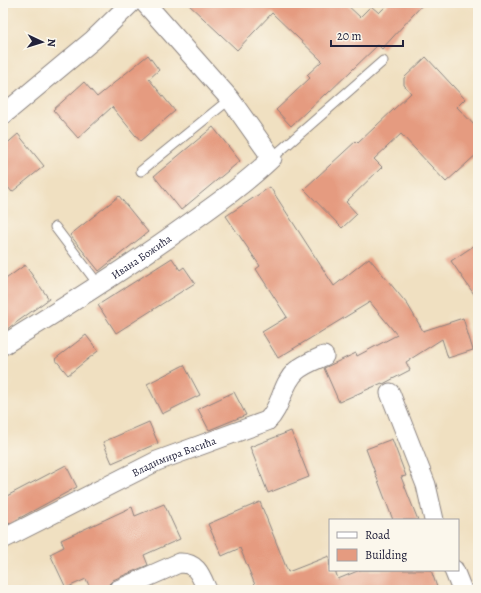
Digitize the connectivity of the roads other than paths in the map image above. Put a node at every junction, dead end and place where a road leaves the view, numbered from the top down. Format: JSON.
{"nodes":[{"id":1,"x":131,"y":3,"type":"edge"},
{"id":2,"x":145,"y":3,"type":"edge"},
{"id":3,"x":384,"y":61,"type":"dead end"},
{"id":4,"x":230,"y":99,"type":"junction"},
{"id":5,"x":3,"y":115,"type":"edge"},
{"id":6,"x":272,"y":158,"type":"junction"},
{"id":7,"x":141,"y":171,"type":"dead end"},
{"id":8,"x":54,"y":227,"type":"dead end"},
{"id":9,"x":98,"y":284,"type":"junction"},
{"id":10,"x":3,"y":345,"type":"edge"},
{"id":11,"x":324,"y":356,"type":"dead end"},
{"id":12,"x":390,"y":393,"type":"dead end"},
{"id":13,"x":434,"y":519,"type":"edge"},
{"id":14,"x":3,"y":539,"type":"edge"},
{"id":15,"x":454,"y":571,"type":"edge"},
{"id":16,"x":118,"y":590,"type":"edge"},
{"id":17,"x":207,"y":590,"type":"edge"},
{"id":18,"x":462,"y":590,"type":"edge"}],
"edges":[{"from":1,"to":5,"type":"street"},
{"from":2,"to":4,"type":"street"},
{"from":3,"to":6,"type":"lane","name":"Ивана Божића"},
{"from":4,"to":6,"type":"street"},
{"from":4,"to":7,"type":"lane"},
{"from":6,"to":9,"type":"street","name":"Ивана Божића"},
{"from":8,"to":9,"type":"lane"},
{"from":9,"to":10,"type":"street","name":"Ивана Божића"},
{"from":11,"to":14,"type":"street","name":"Владимира Васића"},
{"from":12,"to":13,"type":"street"},
{"from":15,"to":18,"type":"street"},
{"from":16,"to":17,"type":"street"}]}
